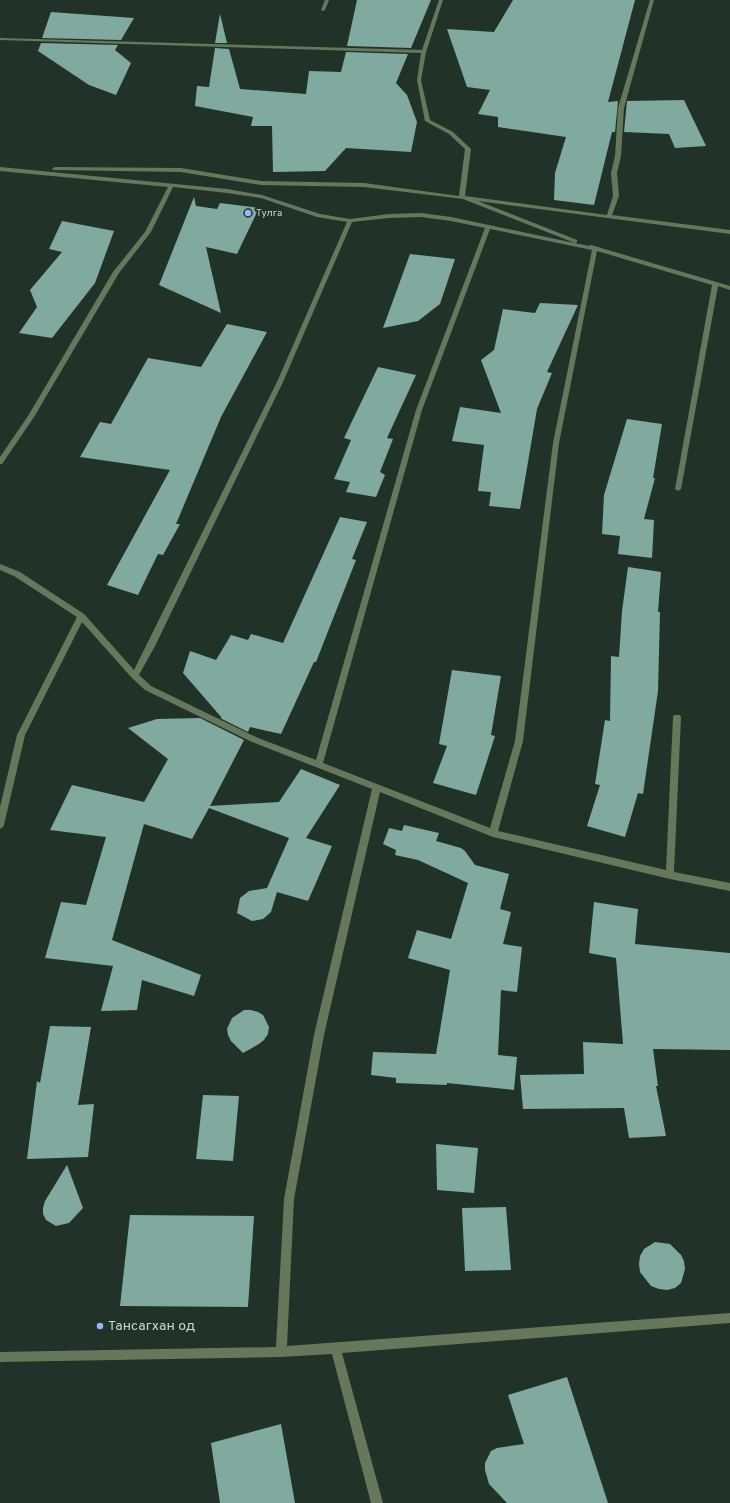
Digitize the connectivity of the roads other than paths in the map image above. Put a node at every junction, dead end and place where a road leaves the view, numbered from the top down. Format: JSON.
{"nodes":[{"id":1,"x":327,"y":0,"type":"edge"},
{"id":2,"x":441,"y":0,"type":"edge"},
{"id":3,"x":652,"y":0,"type":"edge"},
{"id":4,"x":322,"y":10,"type":"dead end"},
{"id":5,"x":0,"y":39,"type":"edge"},
{"id":6,"x":424,"y":52,"type":"junction"},
{"id":7,"x":0,"y":169,"type":"edge"},
{"id":8,"x":14,"y":169,"type":"junction"},
{"id":9,"x":172,"y":186,"type":"junction"},
{"id":10,"x":462,"y":197,"type":"junction"},
{"id":11,"x":609,"y":217,"type":"junction"},
{"id":12,"x":350,"y":221,"type":"junction"},
{"id":13,"x":488,"y":228,"type":"junction"},
{"id":14,"x":730,"y":232,"type":"edge"},
{"id":15,"x":595,"y":249,"type":"junction"},
{"id":16,"x":715,"y":285,"type":"junction"},
{"id":17,"x":730,"y":288,"type":"edge"},
{"id":18,"x":0,"y":462,"type":"edge"},
{"id":19,"x":678,"y":489,"type":"dead end"},
{"id":20,"x":0,"y":567,"type":"edge"},
{"id":21,"x":81,"y":616,"type":"junction"},
{"id":22,"x":135,"y":676,"type":"junction"},
{"id":23,"x":677,"y":717,"type":"dead end"},
{"id":24,"x":319,"y":764,"type":"junction"},
{"id":25,"x":377,"y":787,"type":"junction"},
{"id":26,"x":0,"y":825,"type":"edge"},
{"id":27,"x":493,"y":833,"type":"junction"},
{"id":28,"x":670,"y":875,"type":"junction"},
{"id":29,"x":730,"y":887,"type":"edge"},
{"id":30,"x":730,"y":1318,"type":"edge"},
{"id":31,"x":336,"y":1349,"type":"junction"},
{"id":32,"x":281,"y":1352,"type":"junction"},
{"id":33,"x":0,"y":1358,"type":"edge"},
{"id":34,"x":377,"y":1503,"type":"edge"}],
"edges":[{"from":1,"to":4,"type":"street"},
{"from":2,"to":6,"type":"street"},
{"from":3,"to":11,"type":"street"},
{"from":5,"to":6,"type":"street"},
{"from":6,"to":10,"type":"street"},
{"from":7,"to":8,"type":"street"},
{"from":8,"to":9,"type":"street"},
{"from":8,"to":10,"type":"street"},
{"from":9,"to":12,"type":"street"},
{"from":9,"to":18,"type":"street"},
{"from":10,"to":11,"type":"street"},
{"from":10,"to":15,"type":"street"},
{"from":11,"to":14,"type":"street"},
{"from":12,"to":13,"type":"street"},
{"from":12,"to":22,"type":"street"},
{"from":13,"to":15,"type":"street"},
{"from":13,"to":24,"type":"street"},
{"from":15,"to":16,"type":"street"},
{"from":15,"to":27,"type":"street"},
{"from":16,"to":17,"type":"street"},
{"from":16,"to":19,"type":"street"},
{"from":20,"to":21,"type":"street"},
{"from":21,"to":22,"type":"street"},
{"from":21,"to":26,"type":"street"},
{"from":22,"to":24,"type":"street"},
{"from":23,"to":28,"type":"street"},
{"from":24,"to":25,"type":"street"},
{"from":25,"to":27,"type":"street"},
{"from":25,"to":32,"type":"street"},
{"from":27,"to":28,"type":"street"},
{"from":28,"to":29,"type":"street"},
{"from":30,"to":31,"type":"street"},
{"from":31,"to":32,"type":"street"},
{"from":31,"to":34,"type":"street"},
{"from":32,"to":33,"type":"street"}]}
